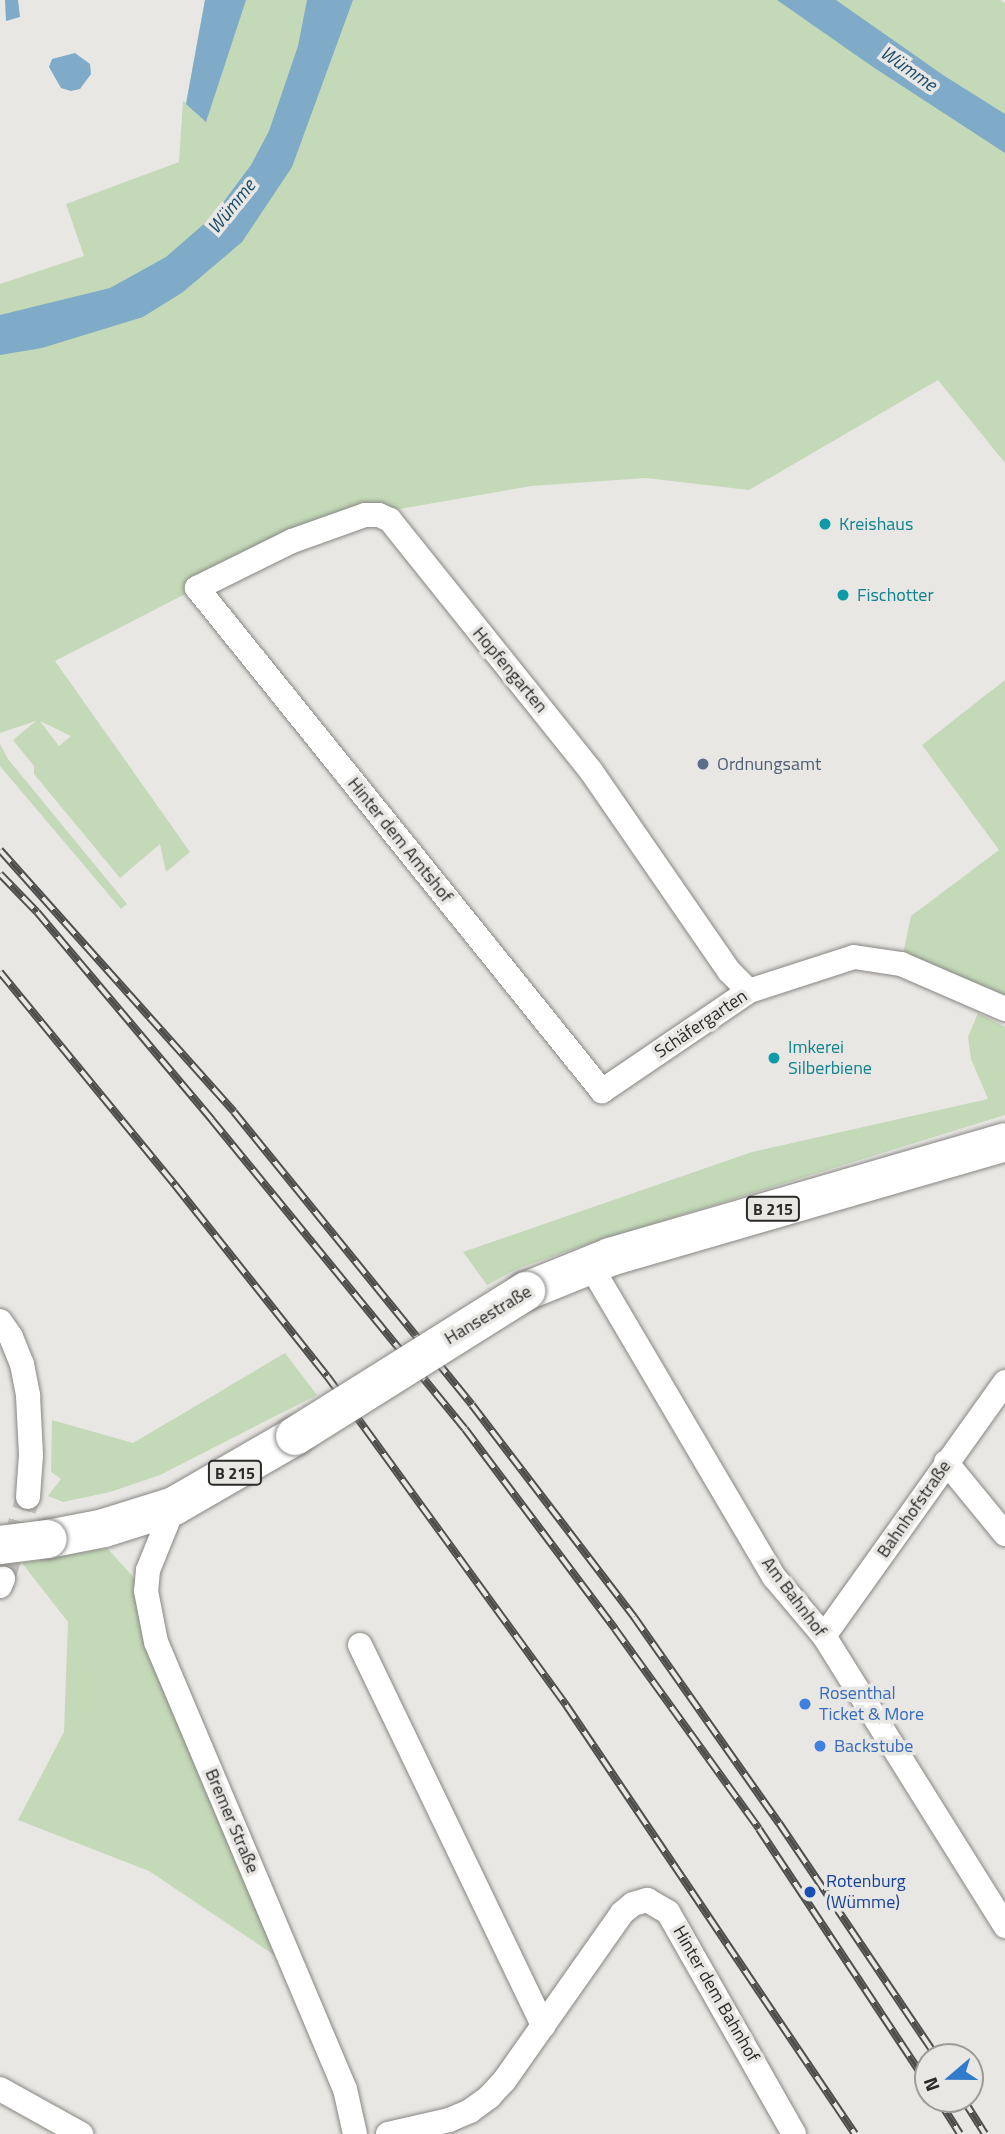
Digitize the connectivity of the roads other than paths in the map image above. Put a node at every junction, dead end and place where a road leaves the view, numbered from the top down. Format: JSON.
{"nodes":[{"id":1,"x":197,"y":588,"type":"joint"},
{"id":2,"x":749,"y":991,"type":"junction"},
{"id":3,"x":1005,"y":1010,"type":"edge"},
{"id":4,"x":602,"y":1091,"type":"joint"},
{"id":5,"x":1005,"y":1142,"type":"edge"},
{"id":6,"x":589,"y":1263,"type":"junction"},
{"id":7,"x":0,"y":1321,"type":"edge"},
{"id":8,"x":1005,"y":1382,"type":"edge"},
{"id":9,"x":946,"y":1462,"type":"junction"},
{"id":10,"x":27,"y":1497,"type":"tunnel mouth"},
{"id":11,"x":174,"y":1506,"type":"junction"},
{"id":12,"x":1005,"y":1534,"type":"edge"},
{"id":13,"x":1,"y":1570,"type":"edge"},
{"id":14,"x":824,"y":1636,"type":"junction"},
{"id":15,"x":360,"y":1645,"type":"dead end"},
{"id":16,"x":1005,"y":1926,"type":"edge"},
{"id":17,"x":543,"y":2026,"type":"junction"},
{"id":18,"x":0,"y":2089,"type":"edge"},
{"id":19,"x":81,"y":2134,"type":"edge"},
{"id":20,"x":355,"y":2134,"type":"edge"},
{"id":21,"x":388,"y":2134,"type":"edge"},
{"id":22,"x":794,"y":2134,"type":"edge"}],
"edges":[{"from":1,"to":2,"type":"street","name":"Hopfengarten"},
{"from":1,"to":4,"type":"street","name":"Hinter dem Amtshof"},
{"from":2,"to":3,"type":"street","name":"Schäfergarten"},
{"from":2,"to":4,"type":"street","name":"Schäfergarten"},
{"from":5,"to":6,"type":"main road","name":"Hansestraße","number":"B 215"},
{"from":6,"to":11,"type":"main road","name":"Hansestraße","number":"B 215","bridge":true},
{"from":6,"to":14,"type":"street","name":"Am Bahnhof"},
{"from":7,"to":10,"type":"street"},
{"from":8,"to":9,"type":"street","name":"Bahnhofstraße"},
{"from":9,"to":12,"type":"street"},
{"from":9,"to":14,"type":"street","name":"Bahnhofstraße"},
{"from":11,"to":13,"type":"main road","name":"Hansestraße","number":"B 215","bridge":true},
{"from":11,"to":20,"type":"street","name":"Bremer Straße"},
{"from":14,"to":16,"type":"street","name":"Am Bahnhof"},
{"from":15,"to":17,"type":"street"},
{"from":17,"to":21,"type":"street","name":"Hinter dem Bahnhof"},
{"from":17,"to":22,"type":"street","name":"Hinter dem Bahnhof"},
{"from":18,"to":19,"type":"street"}]}
